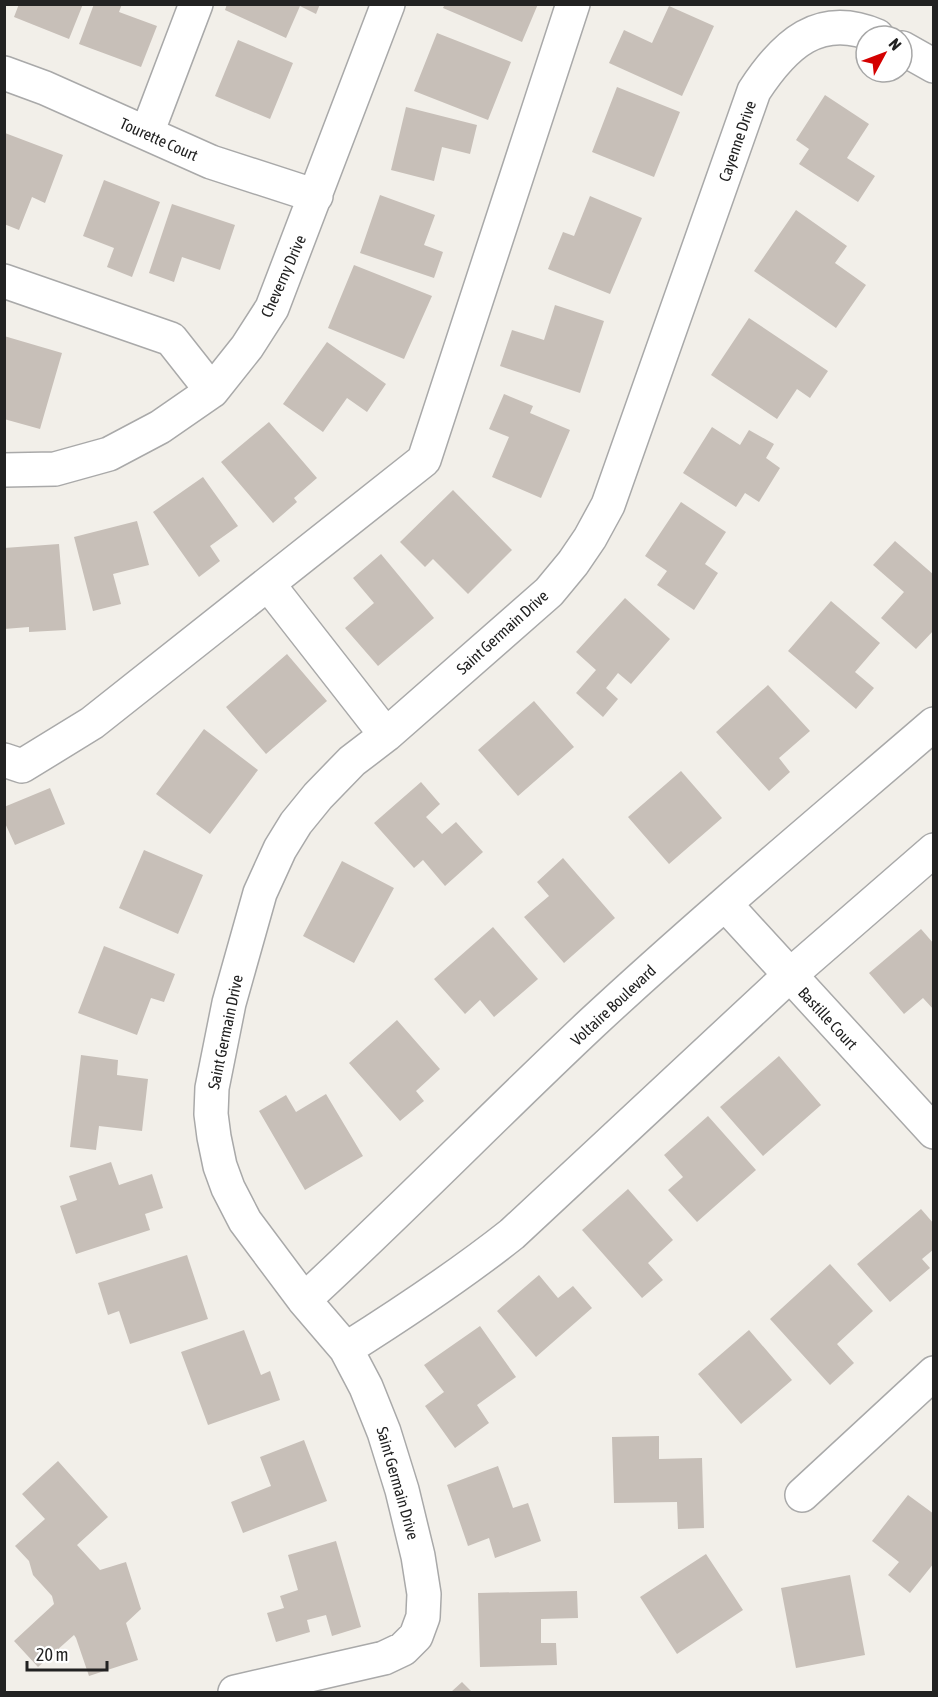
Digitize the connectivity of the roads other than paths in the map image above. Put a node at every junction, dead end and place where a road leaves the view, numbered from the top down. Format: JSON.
{"nodes":[{"id":1,"x":196,"y":4,"type":"edge"},
{"id":2,"x":388,"y":4,"type":"edge"},
{"id":3,"x":573,"y":4,"type":"edge"},
{"id":4,"x":854,"y":30,"type":"edge"},
{"id":5,"x":914,"y":55,"type":"edge"},
{"id":6,"x":933,"y":66,"type":"edge"},
{"id":7,"x":4,"y":73,"type":"edge"},
{"id":8,"x":147,"y":133,"type":"junction"},
{"id":9,"x":316,"y":196,"type":"junction"},
{"id":10,"x":4,"y":281,"type":"edge"},
{"id":11,"x":669,"y":333,"type":"joint"},
{"id":12,"x":212,"y":391,"type":"junction"},
{"id":13,"x":4,"y":470,"type":"edge"},
{"id":14,"x":268,"y":584,"type":"junction"},
{"id":15,"x":933,"y":724,"type":"edge"},
{"id":16,"x":386,"y":735,"type":"junction"},
{"id":17,"x":4,"y":760,"type":"edge"},
{"id":18,"x":933,"y":850,"type":"edge"},
{"id":19,"x":725,"y":904,"type":"junction"},
{"id":20,"x":789,"y":976,"type":"junction"},
{"id":21,"x":933,"y":1131,"type":"edge"},
{"id":22,"x":304,"y":1300,"type":"junction"},
{"id":23,"x":346,"y":1350,"type":"junction"},
{"id":24,"x":933,"y":1373,"type":"edge"},
{"id":25,"x":802,"y":1495,"type":"dead end"},
{"id":26,"x":236,"y":1692,"type":"edge"}],
"edges":[{"from":1,"to":8,"type":"street"},
{"from":2,"to":9,"type":"street","name":"Cheverny Drive"},
{"from":3,"to":14,"type":"street"},
{"from":4,"to":11,"type":"street","name":"Cayenne Drive"},
{"from":5,"to":6,"type":"street"},
{"from":7,"to":8,"type":"street","name":"Tourette Court"},
{"from":8,"to":9,"type":"street","name":"Tourette Court"},
{"from":9,"to":12,"type":"street","name":"Cheverny Drive"},
{"from":10,"to":12,"type":"street"},
{"from":11,"to":16,"type":"street","name":"Saint Germain Drive"},
{"from":12,"to":13,"type":"street","name":"Cheverny Drive"},
{"from":14,"to":16,"type":"street"},
{"from":14,"to":17,"type":"street"},
{"from":15,"to":19,"type":"street","name":"Voltaire Boulevard"},
{"from":16,"to":22,"type":"street","name":"Saint Germain Drive"},
{"from":18,"to":20,"type":"street"},
{"from":19,"to":20,"type":"street","name":"Bastille Court"},
{"from":19,"to":22,"type":"street","name":"Voltaire Boulevard"},
{"from":20,"to":21,"type":"street","name":"Bastille Court"},
{"from":20,"to":23,"type":"street"},
{"from":22,"to":23,"type":"street","name":"Saint Germain Drive"},
{"from":23,"to":26,"type":"street","name":"Saint Germain Drive"},
{"from":24,"to":25,"type":"street"}]}
